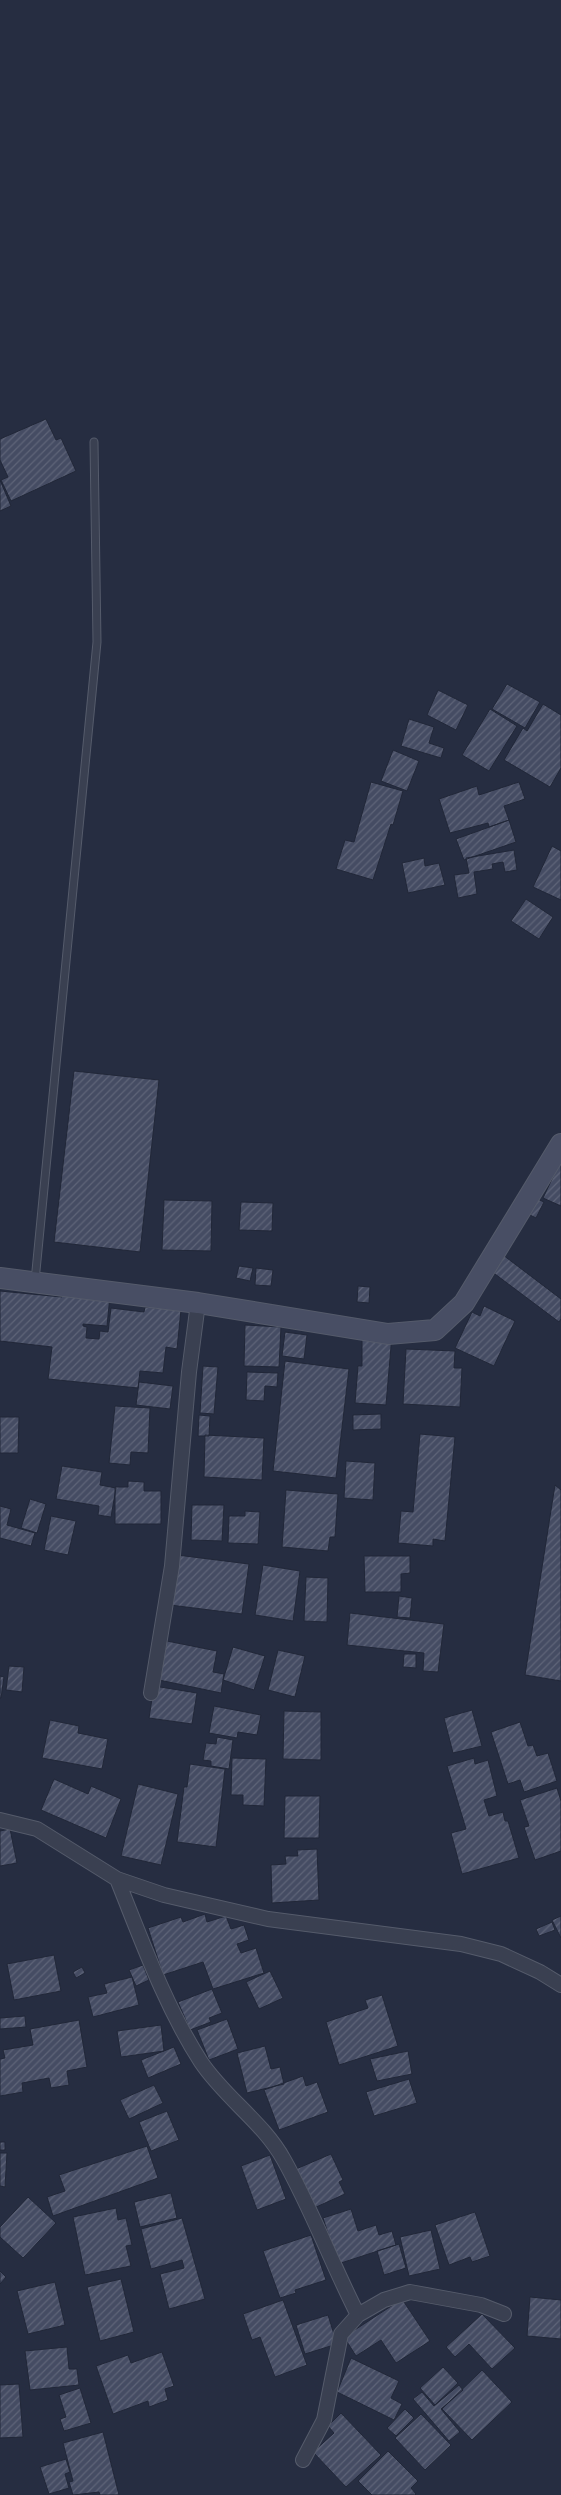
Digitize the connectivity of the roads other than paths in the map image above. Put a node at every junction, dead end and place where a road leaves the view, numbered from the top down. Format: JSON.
{"nodes":[{"id":1,"x":94,"y":442,"type":"dead end"},
{"id":2,"x":561,"y":1144,"type":"edge"},
{"id":3,"x":0,"y":1278,"type":"edge"},
{"id":4,"x":35,"y":1281,"type":"junction"},
{"id":5,"x":198,"y":1303,"type":"junction"},
{"id":6,"x":151,"y":1693,"type":"dead end"},
{"id":7,"x":0,"y":1820,"type":"edge"},
{"id":8,"x":117,"y":1879,"type":"junction"},
{"id":9,"x":561,"y":1985,"type":"edge"},
{"id":10,"x":504,"y":2314,"type":"dead end"},
{"id":11,"x":358,"y":2315,"type":"junction"},
{"id":12,"x":302,"y":2460,"type":"dead end"}],
"edges":[{"from":1,"to":4,"type":"lane"},
{"from":2,"to":5,"type":"main road"},
{"from":3,"to":4,"type":"main road"},
{"from":4,"to":5,"type":"main road"},
{"from":5,"to":6,"type":"street"},
{"from":7,"to":8,"type":"street"},
{"from":8,"to":9,"type":"street"},
{"from":8,"to":11,"type":"street"},
{"from":10,"to":11,"type":"street"},
{"from":11,"to":12,"type":"street"}]}
